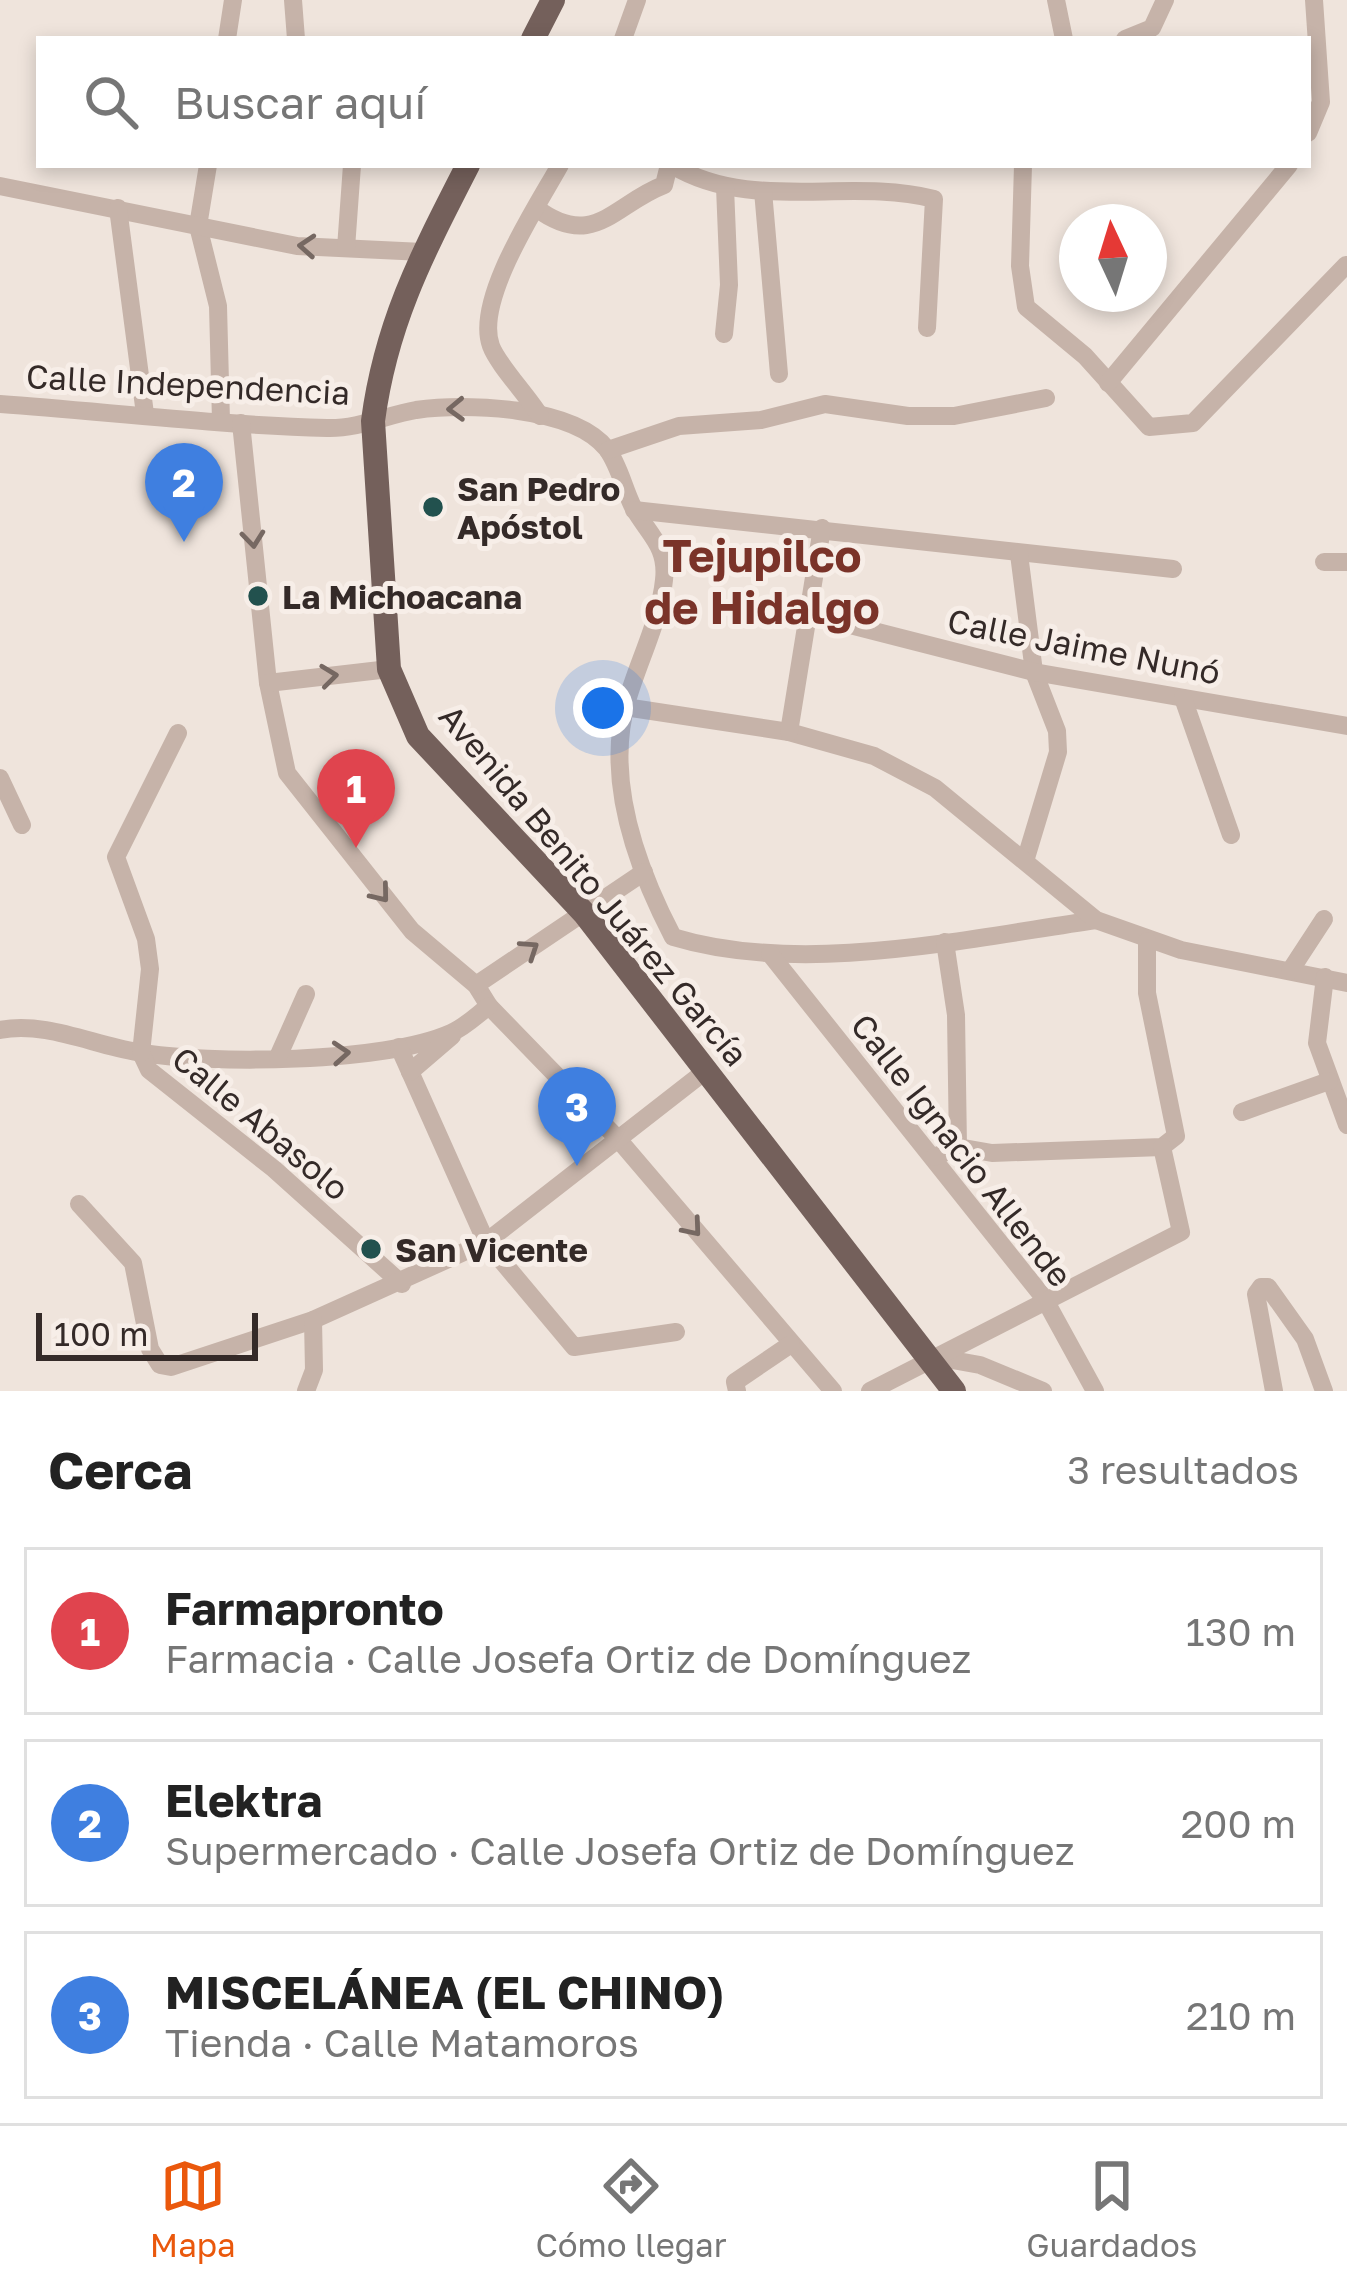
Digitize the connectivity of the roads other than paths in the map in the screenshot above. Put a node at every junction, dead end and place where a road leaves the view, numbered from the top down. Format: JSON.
{"nodes":[{"id":1,"x":233,"y":0,"type":"edge"},
{"id":2,"x":292,"y":0,"type":"edge"},
{"id":3,"x":553,"y":0,"type":"edge"},
{"id":4,"x":637,"y":0,"type":"edge"},
{"id":5,"x":1056,"y":0,"type":"edge"},
{"id":6,"x":1165,"y":0,"type":"edge"},
{"id":7,"x":1314,"y":0,"type":"edge"},
{"id":8,"x":227,"y":36,"type":"edge"},
{"id":9,"x":296,"y":36,"type":"edge"},
{"id":10,"x":535,"y":36,"type":"edge"},
{"id":11,"x":624,"y":36,"type":"edge"},
{"id":12,"x":1063,"y":36,"type":"edge"},
{"id":13,"x":1132,"y":36,"type":"edge"},
{"id":14,"x":1312,"y":70,"type":"edge"},
{"id":15,"x":1311,"y":126,"type":"edge"},
{"id":16,"x":208,"y":168,"type":"edge"},
{"id":17,"x":352,"y":168,"type":"edge"},
{"id":18,"x":466,"y":168,"type":"edge"},
{"id":19,"x":558,"y":168,"type":"edge"},
{"id":20,"x":669,"y":168,"type":"edge"},
{"id":21,"x":677,"y":168,"type":"edge"},
{"id":22,"x":1023,"y":168,"type":"edge"},
{"id":23,"x":1286,"y":168,"type":"edge"},
{"id":24,"x":0,"y":186,"type":"edge"},
{"id":25,"x":724,"y":188,"type":"junction"},
{"id":26,"x":764,"y":191,"type":"junction"},
{"id":27,"x":118,"y":208,"type":"junction"},
{"id":28,"x":536,"y":208,"type":"junction"},
{"id":29,"x":198,"y":226,"type":"junction"},
{"id":30,"x":346,"y":248,"type":"junction"},
{"id":31,"x":424,"y":251,"type":"junction"},
{"id":32,"x":1346,"y":265,"type":"edge"},
{"id":33,"x":927,"y":328,"type":"dead end"},
{"id":34,"x":724,"y":334,"type":"dead end"},
{"id":35,"x":779,"y":374,"type":"dead end"},
{"id":36,"x":1108,"y":382,"type":"junction"},
{"id":37,"x":1046,"y":398,"type":"dead end"},
{"id":38,"x":0,"y":404,"type":"edge"},
{"id":39,"x":145,"y":414,"type":"junction"},
{"id":40,"x":540,"y":416,"type":"junction"},
{"id":41,"x":231,"y":422,"type":"junction"},
{"id":42,"x":373,"y":422,"type":"junction"},
{"id":43,"x":608,"y":450,"type":"junction"},
{"id":44,"x":634,"y":509,"type":"junction"},
{"id":45,"x":822,"y":528,"type":"junction"},
{"id":46,"x":1019,"y":554,"type":"junction"},
{"id":47,"x":1324,"y":562,"type":"dead end"},
{"id":48,"x":1347,"y":562,"type":"edge"},
{"id":49,"x":1173,"y":569,"type":"dead end"},
{"id":50,"x":812,"y":615,"type":"junction"},
{"id":51,"x":389,"y":669,"type":"junction"},
{"id":52,"x":1034,"y":672,"type":"junction"},
{"id":53,"x":268,"y":683,"type":"junction"},
{"id":54,"x":1183,"y":698,"type":"junction"},
{"id":55,"x":625,"y":707,"type":"junction"},
{"id":56,"x":1347,"y":726,"type":"edge"},
{"id":57,"x":789,"y":732,"type":"junction"},
{"id":58,"x":178,"y":733,"type":"dead end"},
{"id":59,"x":0,"y":778,"type":"edge"},
{"id":60,"x":22,"y":825,"type":"dead end"},
{"id":61,"x":1231,"y":835,"type":"dead end"},
{"id":62,"x":1027,"y":858,"type":"junction"},
{"id":63,"x":644,"y":872,"type":"junction"},
{"id":64,"x":584,"y":913,"type":"junction"},
{"id":65,"x":1324,"y":919,"type":"dead end"},
{"id":66,"x":1096,"y":920,"type":"junction"},
{"id":67,"x":1147,"y":941,"type":"junction"},
{"id":68,"x":945,"y":942,"type":"junction"},
{"id":69,"x":770,"y":954,"type":"junction"},
{"id":70,"x":1290,"y":971,"type":"junction"},
{"id":71,"x":1325,"y":977,"type":"junction"},
{"id":72,"x":1347,"y":982,"type":"edge"},
{"id":73,"x":476,"y":985,"type":"junction"},
{"id":74,"x":306,"y":994,"type":"dead end"},
{"id":75,"x":489,"y":1006,"type":"junction"},
{"id":76,"x":1,"y":1029,"type":"edge"},
{"id":77,"x":455,"y":1032,"type":"junction"},
{"id":78,"x":399,"y":1047,"type":"junction"},
{"id":79,"x":141,"y":1053,"type":"junction"},
{"id":80,"x":278,"y":1058,"type":"junction"},
{"id":81,"x":708,"y":1069,"type":"junction"},
{"id":82,"x":410,"y":1072,"type":"junction"},
{"id":83,"x":1329,"y":1081,"type":"junction"},
{"id":84,"x":1242,"y":1112,"type":"dead end"},
{"id":85,"x":1347,"y":1125,"type":"edge"},
{"id":86,"x":618,"y":1138,"type":"junction"},
{"id":87,"x":1169,"y":1142,"type":"junction"},
{"id":88,"x":958,"y":1147,"type":"junction"},
{"id":89,"x":934,"y":1157,"type":"junction"},
{"id":90,"x":79,"y":1204,"type":"dead end"},
{"id":91,"x":486,"y":1242,"type":"junction"},
{"id":92,"x":402,"y":1284,"type":"junction"},
{"id":93,"x":1044,"y":1298,"type":"junction"},
{"id":94,"x":313,"y":1320,"type":"junction"},
{"id":95,"x":676,"y":1332,"type":"dead end"},
{"id":96,"x":791,"y":1344,"type":"junction"},
{"id":97,"x":930,"y":1356,"type":"junction"},
{"id":98,"x":306,"y":1391,"type":"edge"},
{"id":99,"x":737,"y":1391,"type":"edge"},
{"id":100,"x":832,"y":1391,"type":"edge"},
{"id":101,"x":870,"y":1391,"type":"edge"},
{"id":102,"x":954,"y":1391,"type":"edge"},
{"id":103,"x":1043,"y":1391,"type":"edge"},
{"id":104,"x":1095,"y":1391,"type":"edge"},
{"id":105,"x":1274,"y":1391,"type":"edge"},
{"id":106,"x":1324,"y":1391,"type":"edge"}],
"edges":[{"from":1,"to":8,"type":"street"},
{"from":2,"to":9,"type":"street"},
{"from":3,"to":10,"type":"main road"},
{"from":4,"to":11,"type":"street"},
{"from":5,"to":12,"type":"street"},
{"from":6,"to":13,"type":"street"},
{"from":7,"to":14,"type":"street"},
{"from":14,"to":15,"type":"street"},
{"from":16,"to":29,"type":"street"},
{"from":17,"to":30,"type":"street"},
{"from":18,"to":31,"type":"main road","name":"Avenida Benito Juárez García"},
{"from":19,"to":28,"type":"street"},
{"from":20,"to":28,"type":"street"},
{"from":21,"to":25,"type":"street"},
{"from":22,"to":36,"type":"street"},
{"from":23,"to":36,"type":"street"},
{"from":24,"to":27,"type":"street"},
{"from":25,"to":26,"type":"street"},
{"from":25,"to":34,"type":"street"},
{"from":26,"to":33,"type":"street"},
{"from":26,"to":35,"type":"street"},
{"from":27,"to":29,"type":"street"},
{"from":27,"to":39,"type":"street"},
{"from":28,"to":40,"type":"street"},
{"from":30,"to":29,"type":"street","one_way":true},
{"from":29,"to":41,"type":"street"},
{"from":30,"to":31,"type":"street"},
{"from":31,"to":42,"type":"main road","name":"Avenida Benito Juárez García"},
{"from":32,"to":36,"type":"street"},
{"from":37,"to":43,"type":"street"},
{"from":38,"to":39,"type":"street","name":"Calle Independencia"},
{"from":39,"to":41,"type":"street","name":"Calle Independencia"},
{"from":40,"to":42,"type":"street","name":"Calle Independencia","one_way":true},
{"from":40,"to":43,"type":"street","name":"Calle Independencia"},
{"from":41,"to":42,"type":"street","name":"Calle Independencia"},
{"from":41,"to":53,"type":"street","one_way":true},
{"from":42,"to":51,"type":"main road","name":"Avenida Benito Juárez García"},
{"from":43,"to":44,"type":"street"},
{"from":44,"to":45,"type":"street"},
{"from":44,"to":55,"type":"street"},
{"from":45,"to":46,"type":"street"},
{"from":45,"to":50,"type":"street"},
{"from":46,"to":49,"type":"street"},
{"from":46,"to":52,"type":"street"},
{"from":47,"to":48,"type":"street"},
{"from":50,"to":52,"type":"street","name":"Calle Jaime Nunó"},
{"from":50,"to":57,"type":"street"},
{"from":53,"to":51,"type":"street","one_way":true},
{"from":51,"to":64,"type":"main road","name":"Avenida Benito Juárez García"},
{"from":52,"to":54,"type":"street","name":"Calle Jaime Nunó"},
{"from":52,"to":62,"type":"street"},
{"from":53,"to":73,"type":"street","one_way":true},
{"from":54,"to":56,"type":"street","name":"Calle Jaime Nunó"},
{"from":54,"to":61,"type":"street"},
{"from":55,"to":57,"type":"street"},
{"from":55,"to":63,"type":"street"},
{"from":57,"to":62,"type":"street"},
{"from":58,"to":79,"type":"street"},
{"from":59,"to":60,"type":"street"},
{"from":62,"to":66,"type":"street"},
{"from":63,"to":64,"type":"street"},
{"from":63,"to":69,"type":"street"},
{"from":73,"to":64,"type":"street","one_way":true},
{"from":64,"to":81,"type":"main road","name":"Avenida Benito Juárez García"},
{"from":65,"to":70,"type":"street"},
{"from":66,"to":67,"type":"street"},
{"from":66,"to":68,"type":"street"},
{"from":67,"to":70,"type":"street"},
{"from":67,"to":87,"type":"street"},
{"from":68,"to":69,"type":"street"},
{"from":68,"to":88,"type":"street"},
{"from":69,"to":89,"type":"street","name":"Calle Ignacio Allende"},
{"from":70,"to":71,"type":"street"},
{"from":71,"to":72,"type":"street"},
{"from":71,"to":83,"type":"street"},
{"from":73,"to":75,"type":"street"},
{"from":74,"to":80,"type":"street"},
{"from":75,"to":77,"type":"street"},
{"from":75,"to":86,"type":"street"},
{"from":76,"to":79,"type":"street"},
{"from":77,"to":78,"type":"street"},
{"from":77,"to":82,"type":"street"},
{"from":80,"to":78,"type":"street","one_way":true},
{"from":78,"to":82,"type":"street"},
{"from":79,"to":80,"type":"street"},
{"from":79,"to":92,"type":"street","name":"Calle Abasolo"},
{"from":81,"to":86,"type":"street"},
{"from":81,"to":97,"type":"main road","name":"Avenida Benito Juárez García"},
{"from":82,"to":91,"type":"street"},
{"from":83,"to":84,"type":"street"},
{"from":83,"to":85,"type":"street"},
{"from":86,"to":91,"type":"street"},
{"from":86,"to":96,"type":"street","one_way":true},
{"from":87,"to":88,"type":"street"},
{"from":87,"to":93,"type":"street"},
{"from":88,"to":89,"type":"street"},
{"from":89,"to":93,"type":"street","name":"Calle Ignacio Allende"},
{"from":90,"to":94,"type":"street"},
{"from":91,"to":92,"type":"street"},
{"from":91,"to":95,"type":"street"},
{"from":92,"to":94,"type":"street"},
{"from":93,"to":97,"type":"street"},
{"from":93,"to":104,"type":"street","name":"Calle Ignacio Allende"},
{"from":94,"to":98,"type":"street"},
{"from":96,"to":99,"type":"street"},
{"from":96,"to":100,"type":"street"},
{"from":97,"to":101,"type":"street"},
{"from":97,"to":102,"type":"main road","name":"Avenida Benito Juárez García"},
{"from":97,"to":103,"type":"street"},
{"from":105,"to":106,"type":"street"}]}
